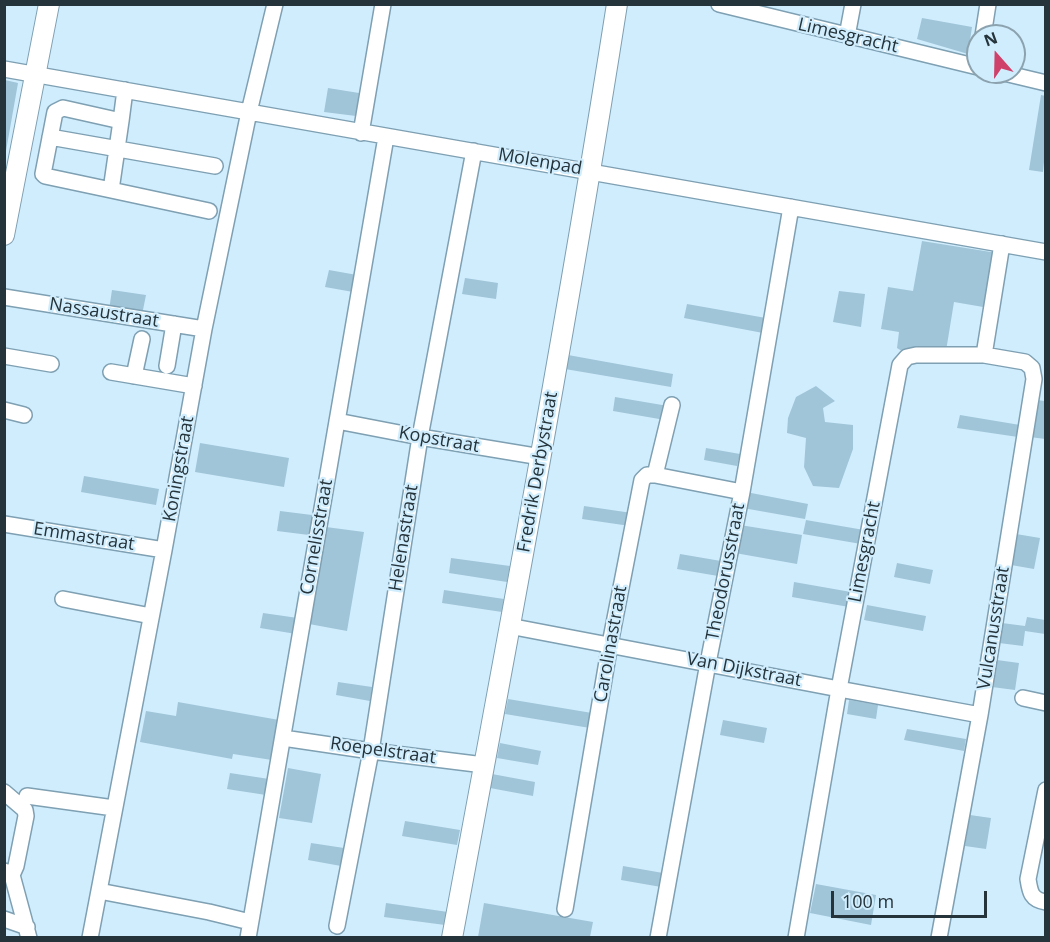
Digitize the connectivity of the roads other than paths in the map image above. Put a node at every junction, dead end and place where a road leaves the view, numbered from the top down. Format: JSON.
{"nodes":[{"id":1,"x":49,"y":4,"type":"edge"},
{"id":2,"x":274,"y":4,"type":"edge"},
{"id":3,"x":383,"y":4,"type":"edge"},
{"id":4,"x":617,"y":4,"type":"edge"},
{"id":5,"x":719,"y":4,"type":"edge"},
{"id":6,"x":853,"y":4,"type":"edge"},
{"id":7,"x":988,"y":4,"type":"edge"},
{"id":8,"x":985,"y":24,"type":"edge"},
{"id":9,"x":847,"y":36,"type":"junction"},
{"id":10,"x":966,"y":63,"type":"edge"},
{"id":11,"x":4,"y":69,"type":"edge"},
{"id":12,"x":35,"y":75,"type":"junction"},
{"id":13,"x":1026,"y":78,"type":"edge"},
{"id":14,"x":1046,"y":83,"type":"edge"},
{"id":15,"x":125,"y":90,"type":"junction"},
{"id":16,"x":249,"y":112,"type":"junction"},
{"id":17,"x":121,"y":121,"type":"junction"},
{"id":18,"x":361,"y":133,"type":"junction"},
{"id":19,"x":386,"y":137,"type":"junction"},
{"id":20,"x":49,"y":144,"type":"junction"},
{"id":21,"x":21,"y":146,"type":"junction"},
{"id":22,"x":117,"y":150,"type":"junction"},
{"id":23,"x":474,"y":151,"type":"junction"},
{"id":24,"x":215,"y":166,"type":"dead end"},
{"id":25,"x":591,"y":171,"type":"junction"},
{"id":26,"x":111,"y":190,"type":"junction"},
{"id":27,"x":791,"y":207,"type":"junction"},
{"id":28,"x":209,"y":211,"type":"dead end"},
{"id":29,"x":4,"y":235,"type":"edge"},
{"id":30,"x":1002,"y":244,"type":"junction"},
{"id":31,"x":1046,"y":252,"type":"edge"},
{"id":32,"x":4,"y":297,"type":"edge"},
{"id":33,"x":174,"y":324,"type":"junction"},
{"id":34,"x":204,"y":329,"type":"junction"},
{"id":35,"x":142,"y":339,"type":"dead end"},
{"id":36,"x":984,"y":355,"type":"junction"},
{"id":37,"x":4,"y":356,"type":"edge"},
{"id":38,"x":51,"y":363,"type":"dead end"},
{"id":39,"x":167,"y":366,"type":"dead end"},
{"id":40,"x":111,"y":372,"type":"dead end"},
{"id":41,"x":134,"y":376,"type":"junction"},
{"id":42,"x":194,"y":386,"type":"junction"},
{"id":43,"x":672,"y":405,"type":"dead end"},
{"id":44,"x":4,"y":410,"type":"edge"},
{"id":45,"x":24,"y":415,"type":"dead end"},
{"id":46,"x":337,"y":421,"type":"junction"},
{"id":47,"x":420,"y":437,"type":"junction"},
{"id":48,"x":541,"y":457,"type":"junction"},
{"id":49,"x":655,"y":475,"type":"junction"},
{"id":50,"x":742,"y":492,"type":"junction"},
{"id":51,"x":4,"y":524,"type":"edge"},
{"id":52,"x":164,"y":550,"type":"junction"},
{"id":53,"x":63,"y":599,"type":"dead end"},
{"id":54,"x":151,"y":616,"type":"junction"},
{"id":55,"x":509,"y":626,"type":"junction"},
{"id":56,"x":610,"y":644,"type":"junction"},
{"id":57,"x":708,"y":663,"type":"junction"},
{"id":58,"x":839,"y":689,"type":"junction"},
{"id":59,"x":1023,"y":698,"type":"dead end"},
{"id":60,"x":1046,"y":703,"type":"edge"},
{"id":61,"x":980,"y":714,"type":"junction"},
{"id":62,"x":283,"y":738,"type":"junction"},
{"id":63,"x":371,"y":750,"type":"junction"},
{"id":64,"x":484,"y":765,"type":"junction"},
{"id":65,"x":1046,"y":790,"type":"edge"},
{"id":66,"x":4,"y":792,"type":"edge"},
{"id":67,"x":27,"y":796,"type":"dead end"},
{"id":68,"x":114,"y":808,"type":"junction"},
{"id":69,"x":1044,"y":808,"type":"edge"},
{"id":70,"x":8,"y":873,"type":"edge"},
{"id":71,"x":99,"y":891,"type":"junction"},
{"id":72,"x":1046,"y":902,"type":"edge"},
{"id":73,"x":565,"y":909,"type":"dead end"},
{"id":74,"x":4,"y":919,"type":"edge"},
{"id":75,"x":337,"y":926,"type":"dead end"},
{"id":76,"x":249,"y":930,"type":"edge"},
{"id":77,"x":28,"y":932,"type":"edge"},
{"id":78,"x":92,"y":937,"type":"edge"},
{"id":79,"x":452,"y":938,"type":"edge"},
{"id":80,"x":658,"y":938,"type":"edge"},
{"id":81,"x":796,"y":938,"type":"edge"},
{"id":82,"x":939,"y":938,"type":"edge"}],
"edges":[{"from":1,"to":12,"type":"main road"},
{"from":2,"to":16,"type":"street","name":"Koningstraat"},
{"from":3,"to":18,"type":"street"},
{"from":4,"to":25,"type":"main road","name":"Fredrik Derbystraat"},
{"from":5,"to":9,"type":"street","name":"Limesgracht"},
{"from":6,"to":9,"type":"street"},
{"from":7,"to":8,"type":"street"},
{"from":9,"to":10,"type":"street","name":"Limesgracht"},
{"from":11,"to":12,"type":"street","name":"Molenpad"},
{"from":12,"to":15,"type":"street","name":"Molenpad"},
{"from":12,"to":21,"type":"main road"},
{"from":13,"to":14,"type":"street"},
{"from":15,"to":16,"type":"street","name":"Molenpad"},
{"from":15,"to":17,"type":"street"},
{"from":16,"to":18,"type":"street","name":"Molenpad"},
{"from":16,"to":34,"type":"street","name":"Koningstraat"},
{"from":17,"to":20,"type":"street"},
{"from":17,"to":22,"type":"street"},
{"from":18,"to":19,"type":"street","name":"Molenpad"},
{"from":19,"to":23,"type":"street","name":"Molenpad"},
{"from":19,"to":46,"type":"street","name":"Cornelisstraat"},
{"from":20,"to":21,"type":"street"},
{"from":20,"to":22,"type":"street"},
{"from":20,"to":26,"type":"street"},
{"from":21,"to":29,"type":"main road"},
{"from":22,"to":24,"type":"street"},
{"from":22,"to":26,"type":"street"},
{"from":23,"to":25,"type":"street","name":"Molenpad"},
{"from":23,"to":47,"type":"street","name":"Helenastraat"},
{"from":25,"to":27,"type":"street","name":"Molenpad"},
{"from":25,"to":48,"type":"main road","name":"Fredrik Derbystraat"},
{"from":26,"to":28,"type":"street"},
{"from":27,"to":30,"type":"street","name":"Molenpad"},
{"from":27,"to":50,"type":"street","name":"Theodorusstraat"},
{"from":30,"to":31,"type":"street","name":"Molenpad"},
{"from":30,"to":36,"type":"street"},
{"from":32,"to":33,"type":"street","name":"Nassaustraat"},
{"from":33,"to":34,"type":"street","name":"Nassaustraat"},
{"from":33,"to":39,"type":"street"},
{"from":34,"to":42,"type":"street","name":"Koningstraat"},
{"from":35,"to":41,"type":"street"},
{"from":36,"to":58,"type":"street","name":"Limesgracht"},
{"from":36,"to":61,"type":"street","name":"Vulcanusstraat"},
{"from":37,"to":38,"type":"street"},
{"from":40,"to":41,"type":"street"},
{"from":41,"to":42,"type":"street"},
{"from":42,"to":52,"type":"street","name":"Koningstraat"},
{"from":43,"to":49,"type":"street"},
{"from":44,"to":45,"type":"street"},
{"from":46,"to":47,"type":"street","name":"Kopstraat"},
{"from":46,"to":62,"type":"street","name":"Cornelisstraat"},
{"from":47,"to":48,"type":"street","name":"Kopstraat"},
{"from":47,"to":63,"type":"street","name":"Helenastraat"},
{"from":48,"to":55,"type":"main road","name":"Fredrik Derbystraat"},
{"from":49,"to":50,"type":"street"},
{"from":49,"to":56,"type":"street","name":"Carolinastraat"},
{"from":50,"to":57,"type":"street","name":"Theodorusstraat"},
{"from":51,"to":52,"type":"street","name":"Emmastraat"},
{"from":52,"to":54,"type":"street","name":"Koningstraat"},
{"from":53,"to":54,"type":"street"},
{"from":54,"to":68,"type":"street","name":"Koningstraat"},
{"from":55,"to":56,"type":"street","name":"Van Dijkstraat"},
{"from":55,"to":64,"type":"main road","name":"Fredrik Derbystraat"},
{"from":56,"to":57,"type":"street","name":"Van Dijkstraat"},
{"from":56,"to":73,"type":"street","name":"Carolinastraat"},
{"from":57,"to":58,"type":"street","name":"Van Dijkstraat"},
{"from":57,"to":80,"type":"street","name":"Theodorusstraat"},
{"from":58,"to":61,"type":"street","name":"Van Dijkstraat"},
{"from":58,"to":81,"type":"street","name":"Limesgracht"},
{"from":59,"to":60,"type":"street"},
{"from":61,"to":82,"type":"street","name":"Vulcanusstraat"},
{"from":62,"to":63,"type":"street","name":"Roepelstraat"},
{"from":62,"to":76,"type":"street","name":"Cornelisstraat"},
{"from":63,"to":64,"type":"street","name":"Roepelstraat"},
{"from":63,"to":75,"type":"street","name":"Helenastraat"},
{"from":64,"to":79,"type":"main road","name":"Fredrik Derbystraat"},
{"from":65,"to":69,"type":"street"},
{"from":66,"to":70,"type":"street"},
{"from":67,"to":68,"type":"street"},
{"from":68,"to":71,"type":"street","name":"Koningstraat"},
{"from":69,"to":72,"type":"street"},
{"from":70,"to":77,"type":"street"},
{"from":71,"to":76,"type":"street"},
{"from":71,"to":78,"type":"street","name":"Koningstraat"},
{"from":74,"to":77,"type":"street"}]}
